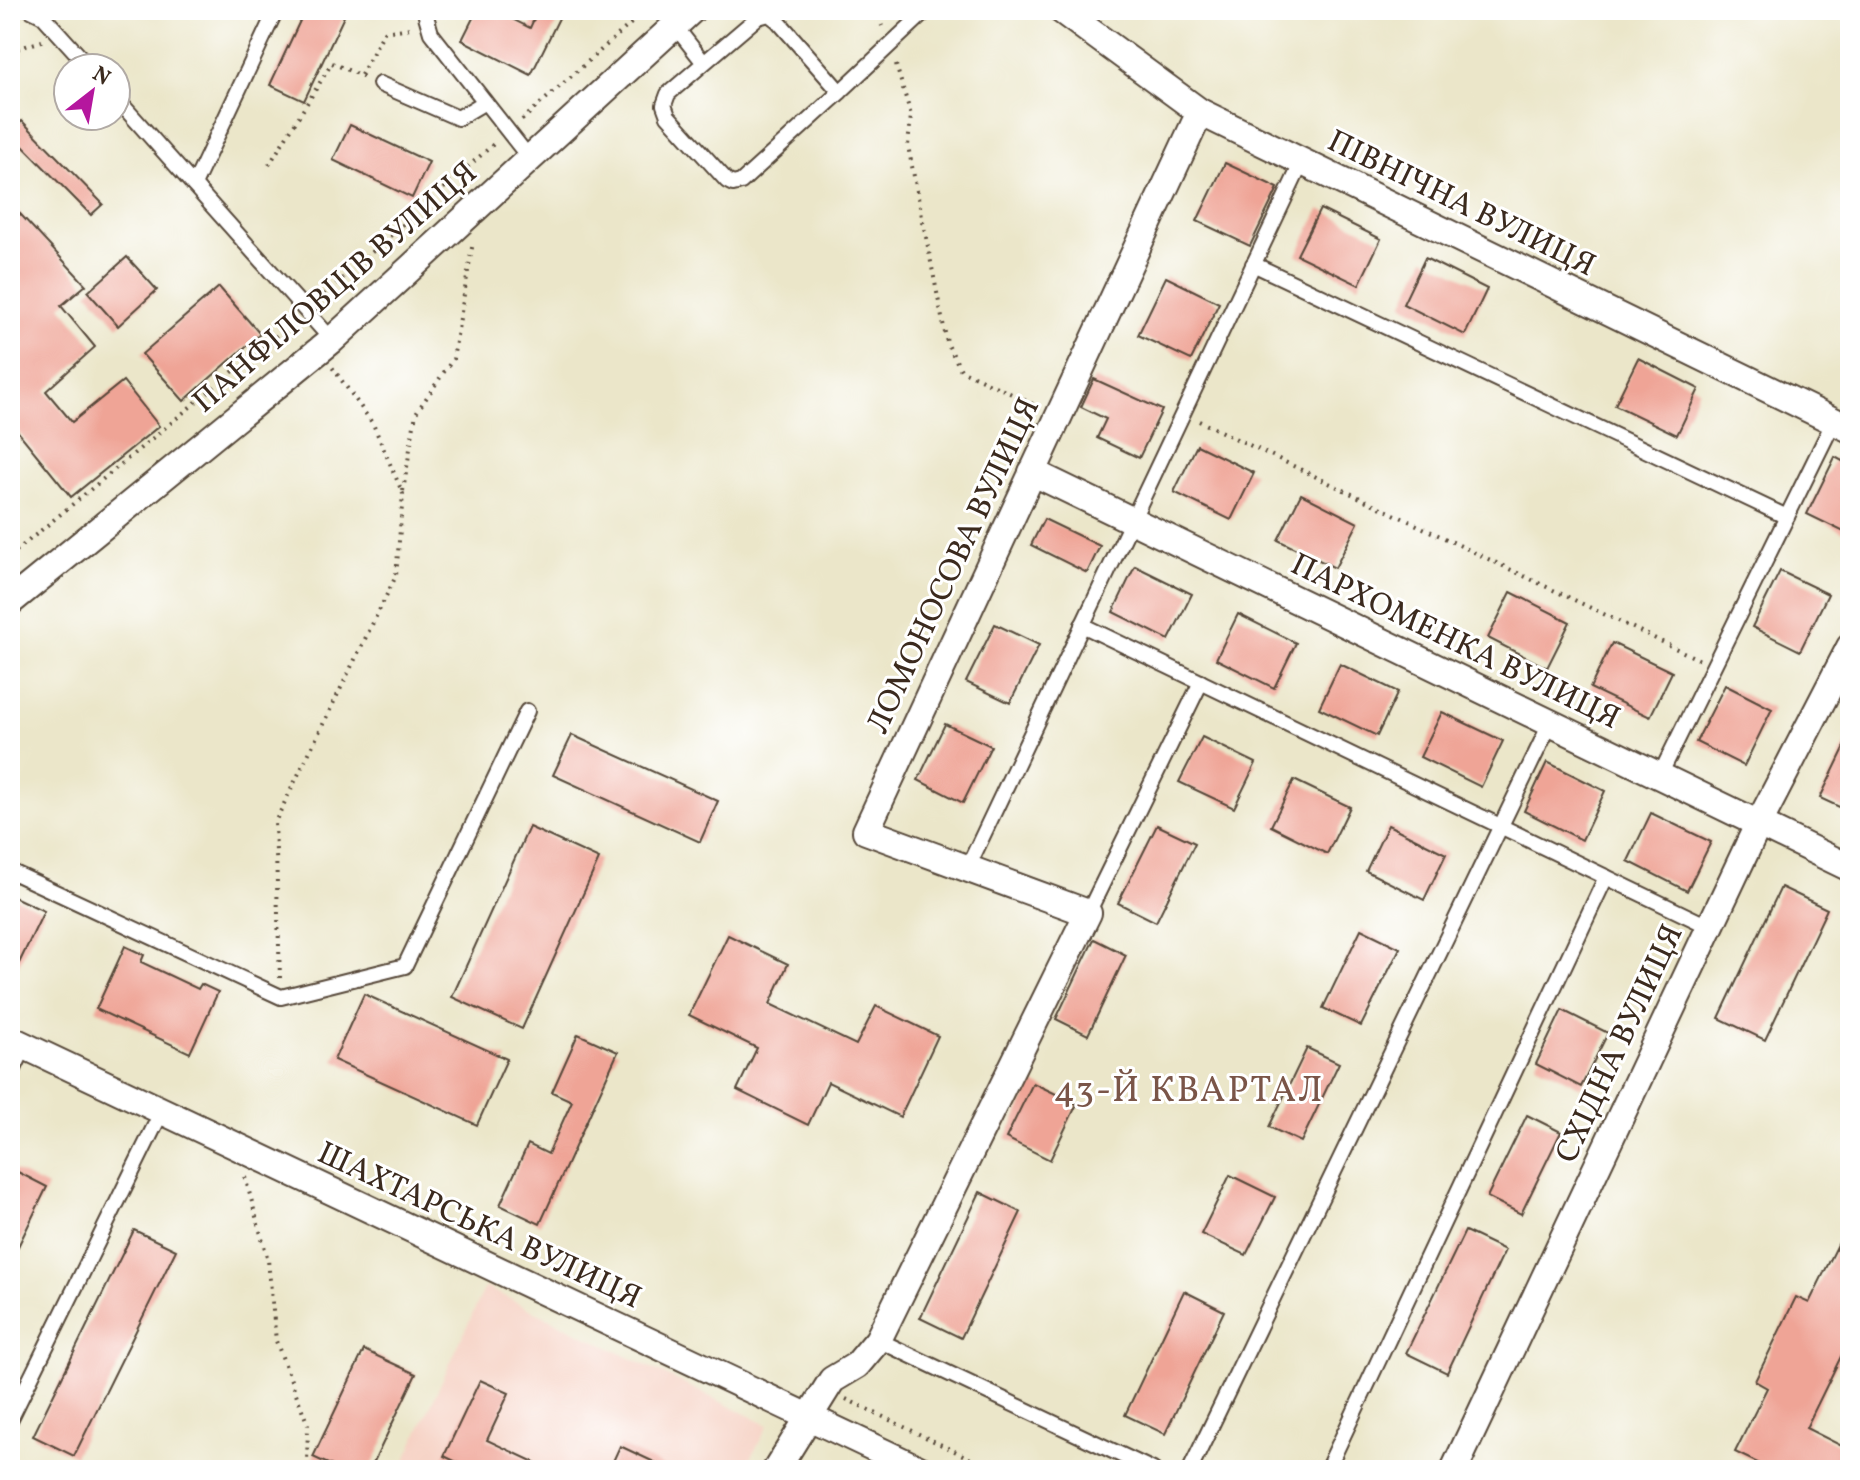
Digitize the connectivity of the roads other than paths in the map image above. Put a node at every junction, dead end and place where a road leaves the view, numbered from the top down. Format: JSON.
{"nodes":[{"id":1,"x":276,"y":10,"type":"edge"},
{"id":2,"x":927,"y":10,"type":"edge"},
{"id":3,"x":1061,"y":10,"type":"edge"},
{"id":4,"x":40,"y":12,"type":"edge"},
{"id":5,"x":428,"y":17,"type":"edge"},
{"id":6,"x":684,"y":18,"type":"edge"},
{"id":7,"x":76,"y":52,"type":"edge"},
{"id":8,"x":704,"y":63,"type":"junction"},
{"id":9,"x":380,"y":84,"type":"road end"},
{"id":10,"x":840,"y":92,"type":"junction"},
{"id":11,"x":485,"y":102,"type":"junction"},
{"id":12,"x":1200,"y":112,"type":"junction"},
{"id":13,"x":132,"y":116,"type":"edge"},
{"id":14,"x":530,"y":159,"type":"junction"},
{"id":15,"x":1302,"y":162,"type":"junction"},
{"id":16,"x":194,"y":185,"type":"junction"},
{"id":17,"x":1253,"y":264,"type":"junction"},
{"id":18,"x":326,"y":345,"type":"junction"},
{"id":19,"x":1842,"y":425,"type":"edge"},
{"id":20,"x":1032,"y":472,"type":"junction"},
{"id":21,"x":1787,"y":517,"type":"junction"},
{"id":22,"x":1131,"y":520,"type":"junction"},
{"id":23,"x":10,"y":602,"type":"edge"},
{"id":24,"x":1082,"y":625,"type":"junction"},
{"id":25,"x":1850,"y":647,"type":"edge"},
{"id":26,"x":1201,"y":682,"type":"junction"},
{"id":27,"x":527,"y":711,"type":"dead end"},
{"id":28,"x":1550,"y":724,"type":"junction"},
{"id":29,"x":1659,"y":777,"type":"junction"},
{"id":30,"x":1758,"y":825,"type":"junction"},
{"id":31,"x":1501,"y":826,"type":"junction"},
{"id":32,"x":1850,"y":868,"type":"edge"},
{"id":33,"x":967,"y":869,"type":"junction"},
{"id":34,"x":10,"y":871,"type":"edge"},
{"id":35,"x":1606,"y":877,"type":"junction"},
{"id":36,"x":1088,"y":913,"type":"junction"},
{"id":37,"x":1710,"y":927,"type":"junction"},
{"id":38,"x":18,"y":1042,"type":"edge"},
{"id":39,"x":10,"y":1077,"type":"edge"},
{"id":40,"x":162,"y":1111,"type":"junction"},
{"id":41,"x":878,"y":1340,"type":"junction"},
{"id":42,"x":808,"y":1416,"type":"junction"},
{"id":43,"x":10,"y":1420,"type":"edge"},
{"id":44,"x":904,"y":1467,"type":"edge"},
{"id":45,"x":776,"y":1470,"type":"edge"},
{"id":46,"x":1153,"y":1470,"type":"edge"},
{"id":47,"x":1190,"y":1470,"type":"edge"},
{"id":48,"x":1327,"y":1470,"type":"edge"},
{"id":49,"x":1454,"y":1470,"type":"edge"}],
"edges":[{"from":1,"to":16,"type":"lane"},
{"from":2,"to":10,"type":"lane"},
{"from":3,"to":12,"type":"street","name":"ПІВНІЧНА ВУЛИЦЯ"},
{"from":4,"to":7,"type":"lane"},
{"from":5,"to":11,"type":"lane"},
{"from":6,"to":8,"type":"lane"},
{"from":6,"to":14,"type":"street","name":"ПАНФІЛОВЦІВ ВУЛИЦЯ"},
{"from":8,"to":10,"type":"lane"},
{"from":8,"to":10,"type":"lane"},
{"from":9,"to":11,"type":"lane"},
{"from":11,"to":14,"type":"lane"},
{"from":12,"to":15,"type":"street","name":"ПІВНІЧНА ВУЛИЦЯ"},
{"from":12,"to":20,"type":"street","name":"ЛОМОНОСОВА ВУЛИЦЯ"},
{"from":13,"to":16,"type":"lane"},
{"from":14,"to":18,"type":"street","name":"ПАНФІЛОВЦІВ ВУЛИЦЯ"},
{"from":15,"to":17,"type":"lane"},
{"from":15,"to":19,"type":"street","name":"ПІВНІЧНА ВУЛИЦЯ"},
{"from":16,"to":18,"type":"lane"},
{"from":17,"to":21,"type":"lane"},
{"from":17,"to":22,"type":"lane"},
{"from":18,"to":23,"type":"street","name":"ПАНФІЛОВЦІВ ВУЛИЦЯ"},
{"from":19,"to":21,"type":"lane"},
{"from":20,"to":22,"type":"street","name":"ПАРХОМЕНКА ВУЛИЦЯ"},
{"from":20,"to":33,"type":"street","name":"ЛОМОНОСОВА ВУЛИЦЯ"},
{"from":21,"to":29,"type":"lane"},
{"from":22,"to":24,"type":"lane"},
{"from":22,"to":28,"type":"street","name":"ПАРХОМЕНКА ВУЛИЦЯ"},
{"from":24,"to":26,"type":"lane"},
{"from":24,"to":33,"type":"lane"},
{"from":25,"to":30,"type":"street","name":"СХІДНА ВУЛИЦЯ"},
{"from":26,"to":31,"type":"lane"},
{"from":26,"to":36,"type":"lane"},
{"from":27,"to":34,"type":"lane"},
{"from":28,"to":29,"type":"street","name":"ПАРХОМЕНКА ВУЛИЦЯ"},
{"from":28,"to":31,"type":"lane"},
{"from":29,"to":30,"type":"street","name":"ПАРХОМЕНКА ВУЛИЦЯ"},
{"from":30,"to":32,"type":"street","name":"ПАРХОМЕНКА ВУЛИЦЯ"},
{"from":30,"to":37,"type":"street","name":"СХІДНА ВУЛИЦЯ"},
{"from":31,"to":35,"type":"lane"},
{"from":31,"to":47,"type":"lane"},
{"from":33,"to":36,"type":"street","name":"ЛОМОНОСОВА ВУЛИЦЯ"},
{"from":35,"to":37,"type":"lane"},
{"from":35,"to":48,"type":"lane"},
{"from":36,"to":41,"type":"street"},
{"from":37,"to":49,"type":"street","name":"СХІДНА ВУЛИЦЯ"},
{"from":38,"to":39,"type":"lane"},
{"from":38,"to":40,"type":"street","name":"ШАХТАРСЬКА ВУЛИЦЯ"},
{"from":40,"to":42,"type":"street","name":"ШАХТАРСЬКА ВУЛИЦЯ"},
{"from":40,"to":43,"type":"lane"},
{"from":41,"to":42,"type":"street"},
{"from":41,"to":46,"type":"lane"},
{"from":42,"to":44,"type":"street","name":"ШАХТАРСЬКА ВУЛИЦЯ"},
{"from":42,"to":45,"type":"street"}]}
